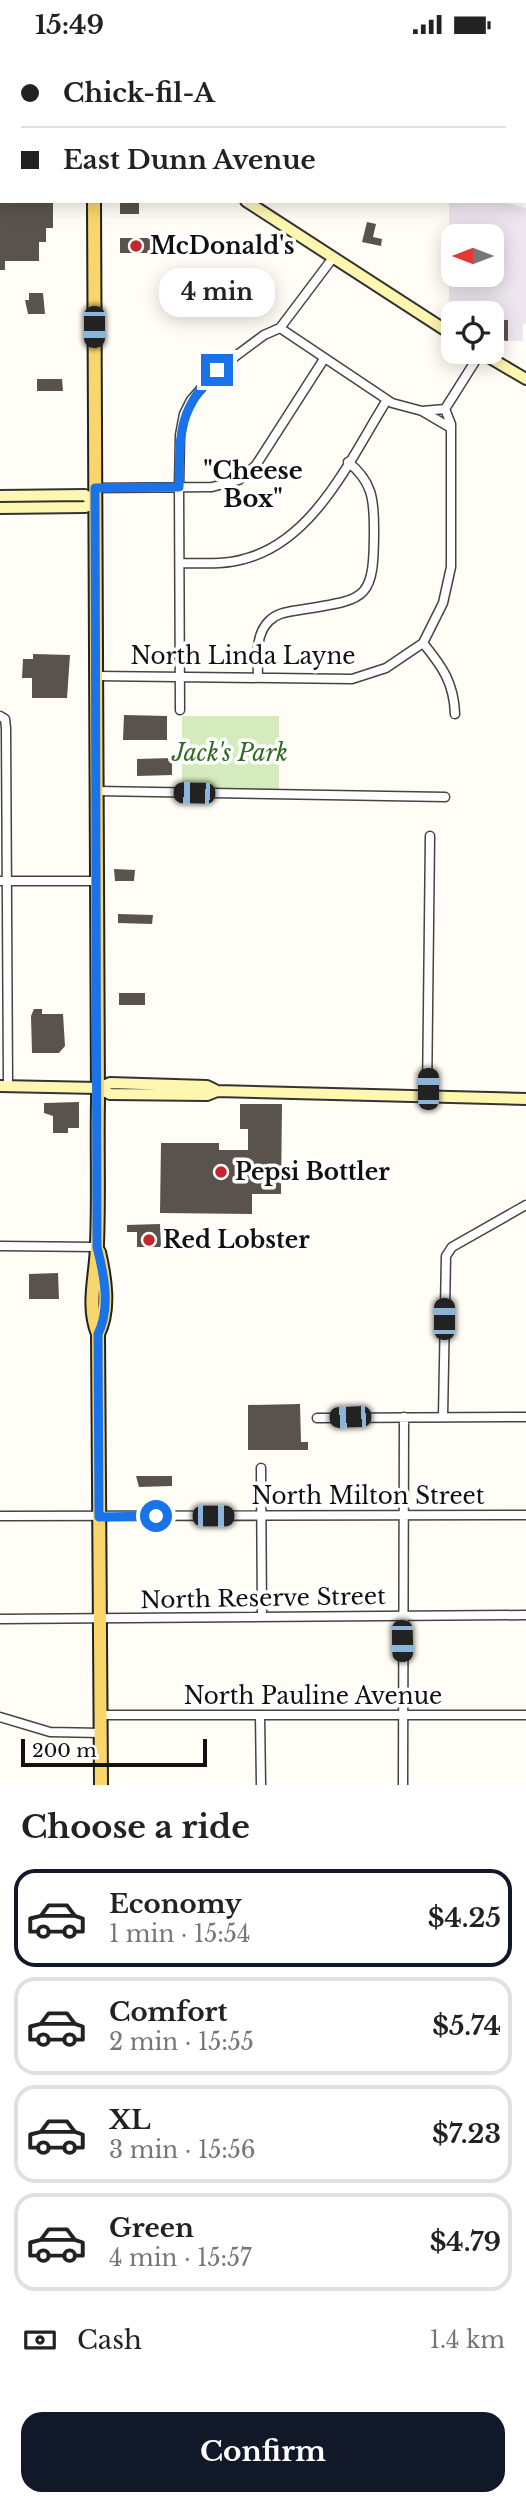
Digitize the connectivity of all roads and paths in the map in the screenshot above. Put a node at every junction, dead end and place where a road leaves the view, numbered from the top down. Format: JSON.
{"nodes":[{"id":1,"x":94,"y":203,"type":"edge"},
{"id":2,"x":249,"y":203,"type":"edge"},
{"id":3,"x":332,"y":259,"type":"junction"},
{"id":4,"x":441,"y":327,"type":"edge"},
{"id":5,"x":280,"y":328,"type":"junction"},
{"id":6,"x":324,"y":359,"type":"junction"},
{"id":7,"x":473,"y":364,"type":"edge"},
{"id":8,"x":500,"y":364,"type":"edge"},
{"id":9,"x":526,"y":379,"type":"edge"},
{"id":10,"x":387,"y":400,"type":"junction"},
{"id":11,"x":445,"y":409,"type":"junction"},
{"id":12,"x":422,"y":411,"type":"junction"},
{"id":13,"x":451,"y":428,"type":"junction"},
{"id":14,"x":348,"y":462,"type":"junction"},
{"id":15,"x":179,"y":487,"type":"junction"},
{"id":16,"x":95,"y":488,"type":"junction"},
{"id":17,"x":0,"y":496,"type":"edge"},
{"id":18,"x":95,"y":503,"type":"junction"},
{"id":19,"x":0,"y":507,"type":"edge"},
{"id":20,"x":180,"y":563,"type":"junction"},
{"id":21,"x":423,"y":643,"type":"junction"},
{"id":22,"x":96,"y":676,"type":"junction"},
{"id":23,"x":180,"y":677,"type":"junction"},
{"id":24,"x":258,"y":678,"type":"junction"},
{"id":25,"x":180,"y":710,"type":"dead end"},
{"id":26,"x":455,"y":714,"type":"dead end"},
{"id":27,"x":3,"y":717,"type":"edge"},
{"id":28,"x":97,"y":791,"type":"junction"},
{"id":29,"x":445,"y":797,"type":"dead end"},
{"id":30,"x":430,"y":836,"type":"dead end"},
{"id":31,"x":3,"y":881,"type":"edge"},
{"id":32,"x":97,"y":881,"type":"junction"},
{"id":33,"x":4,"y":1086,"type":"edge"},
{"id":34,"x":98,"y":1088,"type":"junction"},
{"id":35,"x":428,"y":1097,"type":"junction"},
{"id":36,"x":526,"y":1098,"type":"edge"},
{"id":37,"x":526,"y":1205,"type":"edge"},
{"id":38,"x":0,"y":1246,"type":"edge"},
{"id":39,"x":97,"y":1247,"type":"junction"},
{"id":40,"x":443,"y":1416,"type":"junction"},
{"id":41,"x":404,"y":1417,"type":"junction"},
{"id":42,"x":526,"y":1417,"type":"edge"},
{"id":43,"x":317,"y":1418,"type":"dead end"},
{"id":44,"x":261,"y":1468,"type":"dead end"},
{"id":45,"x":526,"y":1515,"type":"edge"},
{"id":46,"x":0,"y":1516,"type":"edge"},
{"id":47,"x":261,"y":1516,"type":"junction"},
{"id":48,"x":403,"y":1516,"type":"junction"},
{"id":49,"x":99,"y":1517,"type":"junction"},
{"id":50,"x":526,"y":1615,"type":"edge"},
{"id":51,"x":262,"y":1616,"type":"junction"},
{"id":52,"x":402,"y":1616,"type":"junction"},
{"id":53,"x":0,"y":1619,"type":"edge"},
{"id":54,"x":100,"y":1619,"type":"junction"},
{"id":55,"x":100,"y":1715,"type":"junction"},
{"id":56,"x":260,"y":1715,"type":"junction"},
{"id":57,"x":403,"y":1715,"type":"junction"},
{"id":58,"x":526,"y":1715,"type":"edge"},
{"id":59,"x":0,"y":1717,"type":"edge"},
{"id":60,"x":101,"y":1733,"type":"junction"},
{"id":61,"x":101,"y":1785,"type":"edge"},
{"id":62,"x":261,"y":1785,"type":"edge"},
{"id":63,"x":403,"y":1785,"type":"edge"}],
"edges":[{"from":1,"to":16,"type":"main road"},
{"from":2,"to":3,"type":"main road"},
{"from":3,"to":4,"type":"main road"},
{"from":3,"to":5,"type":"street"},
{"from":5,"to":6,"type":"street"},
{"from":5,"to":15,"type":"street"},
{"from":6,"to":10,"type":"street"},
{"from":6,"to":15,"type":"street"},
{"from":7,"to":11,"type":"street"},
{"from":8,"to":9,"type":"main road"},
{"from":10,"to":12,"type":"street"},
{"from":10,"to":14,"type":"street"},
{"from":11,"to":12,"type":"street"},
{"from":11,"to":13,"type":"street"},
{"from":12,"to":13,"type":"street"},
{"from":13,"to":21,"type":"street"},
{"from":14,"to":20,"type":"street"},
{"from":14,"to":24,"type":"street"},
{"from":15,"to":16,"type":"street"},
{"from":15,"to":20,"type":"street"},
{"from":16,"to":18,"type":"main road"},
{"from":17,"to":18,"type":"main road"},
{"from":18,"to":19,"type":"main road"},
{"from":18,"to":22,"type":"main road"},
{"from":20,"to":23,"type":"street"},
{"from":21,"to":24,"type":"street","name":"North Linda Layne"},
{"from":21,"to":26,"type":"street"},
{"from":22,"to":23,"type":"street","name":"North Linda Layne"},
{"from":22,"to":28,"type":"main road"},
{"from":23,"to":24,"type":"street","name":"North Linda Layne"},
{"from":23,"to":25,"type":"street"},
{"from":27,"to":31,"type":"street"},
{"from":28,"to":29,"type":"street"},
{"from":28,"to":32,"type":"main road"},
{"from":30,"to":35,"type":"street"},
{"from":31,"to":32,"type":"street"},
{"from":31,"to":33,"type":"street"},
{"from":32,"to":34,"type":"main road"},
{"from":33,"to":34,"type":"main road"},
{"from":34,"to":35,"type":"main road"},
{"from":34,"to":39,"type":"main road"},
{"from":35,"to":36,"type":"main road"},
{"from":37,"to":40,"type":"street"},
{"from":38,"to":39,"type":"street"},
{"from":39,"to":49,"type":"main road"},
{"from":40,"to":41,"type":"street"},
{"from":40,"to":42,"type":"street"},
{"from":41,"to":43,"type":"street"},
{"from":41,"to":48,"type":"street"},
{"from":44,"to":47,"type":"street"},
{"from":45,"to":48,"type":"street","name":"North Milton Street"},
{"from":46,"to":49,"type":"street","name":"North Milton Street"},
{"from":47,"to":48,"type":"street","name":"North Milton Street"},
{"from":47,"to":49,"type":"street","name":"North Milton Street"},
{"from":47,"to":51,"type":"street"},
{"from":48,"to":52,"type":"street"},
{"from":49,"to":54,"type":"main road"},
{"from":50,"to":52,"type":"street","name":"North Reserve Street"},
{"from":51,"to":52,"type":"street","name":"North Reserve Street"},
{"from":51,"to":54,"type":"street","name":"North Reserve Street"},
{"from":52,"to":57,"type":"street"},
{"from":53,"to":54,"type":"street","name":"North Reserve Street"},
{"from":54,"to":55,"type":"main road"},
{"from":55,"to":56,"type":"street","name":"North Pauline Avenue"},
{"from":55,"to":60,"type":"main road"},
{"from":56,"to":57,"type":"street","name":"North Pauline Avenue"},
{"from":56,"to":62,"type":"street"},
{"from":57,"to":58,"type":"street","name":"North Pauline Avenue"},
{"from":57,"to":63,"type":"street"},
{"from":59,"to":60,"type":"street"},
{"from":60,"to":61,"type":"main road"}]}
